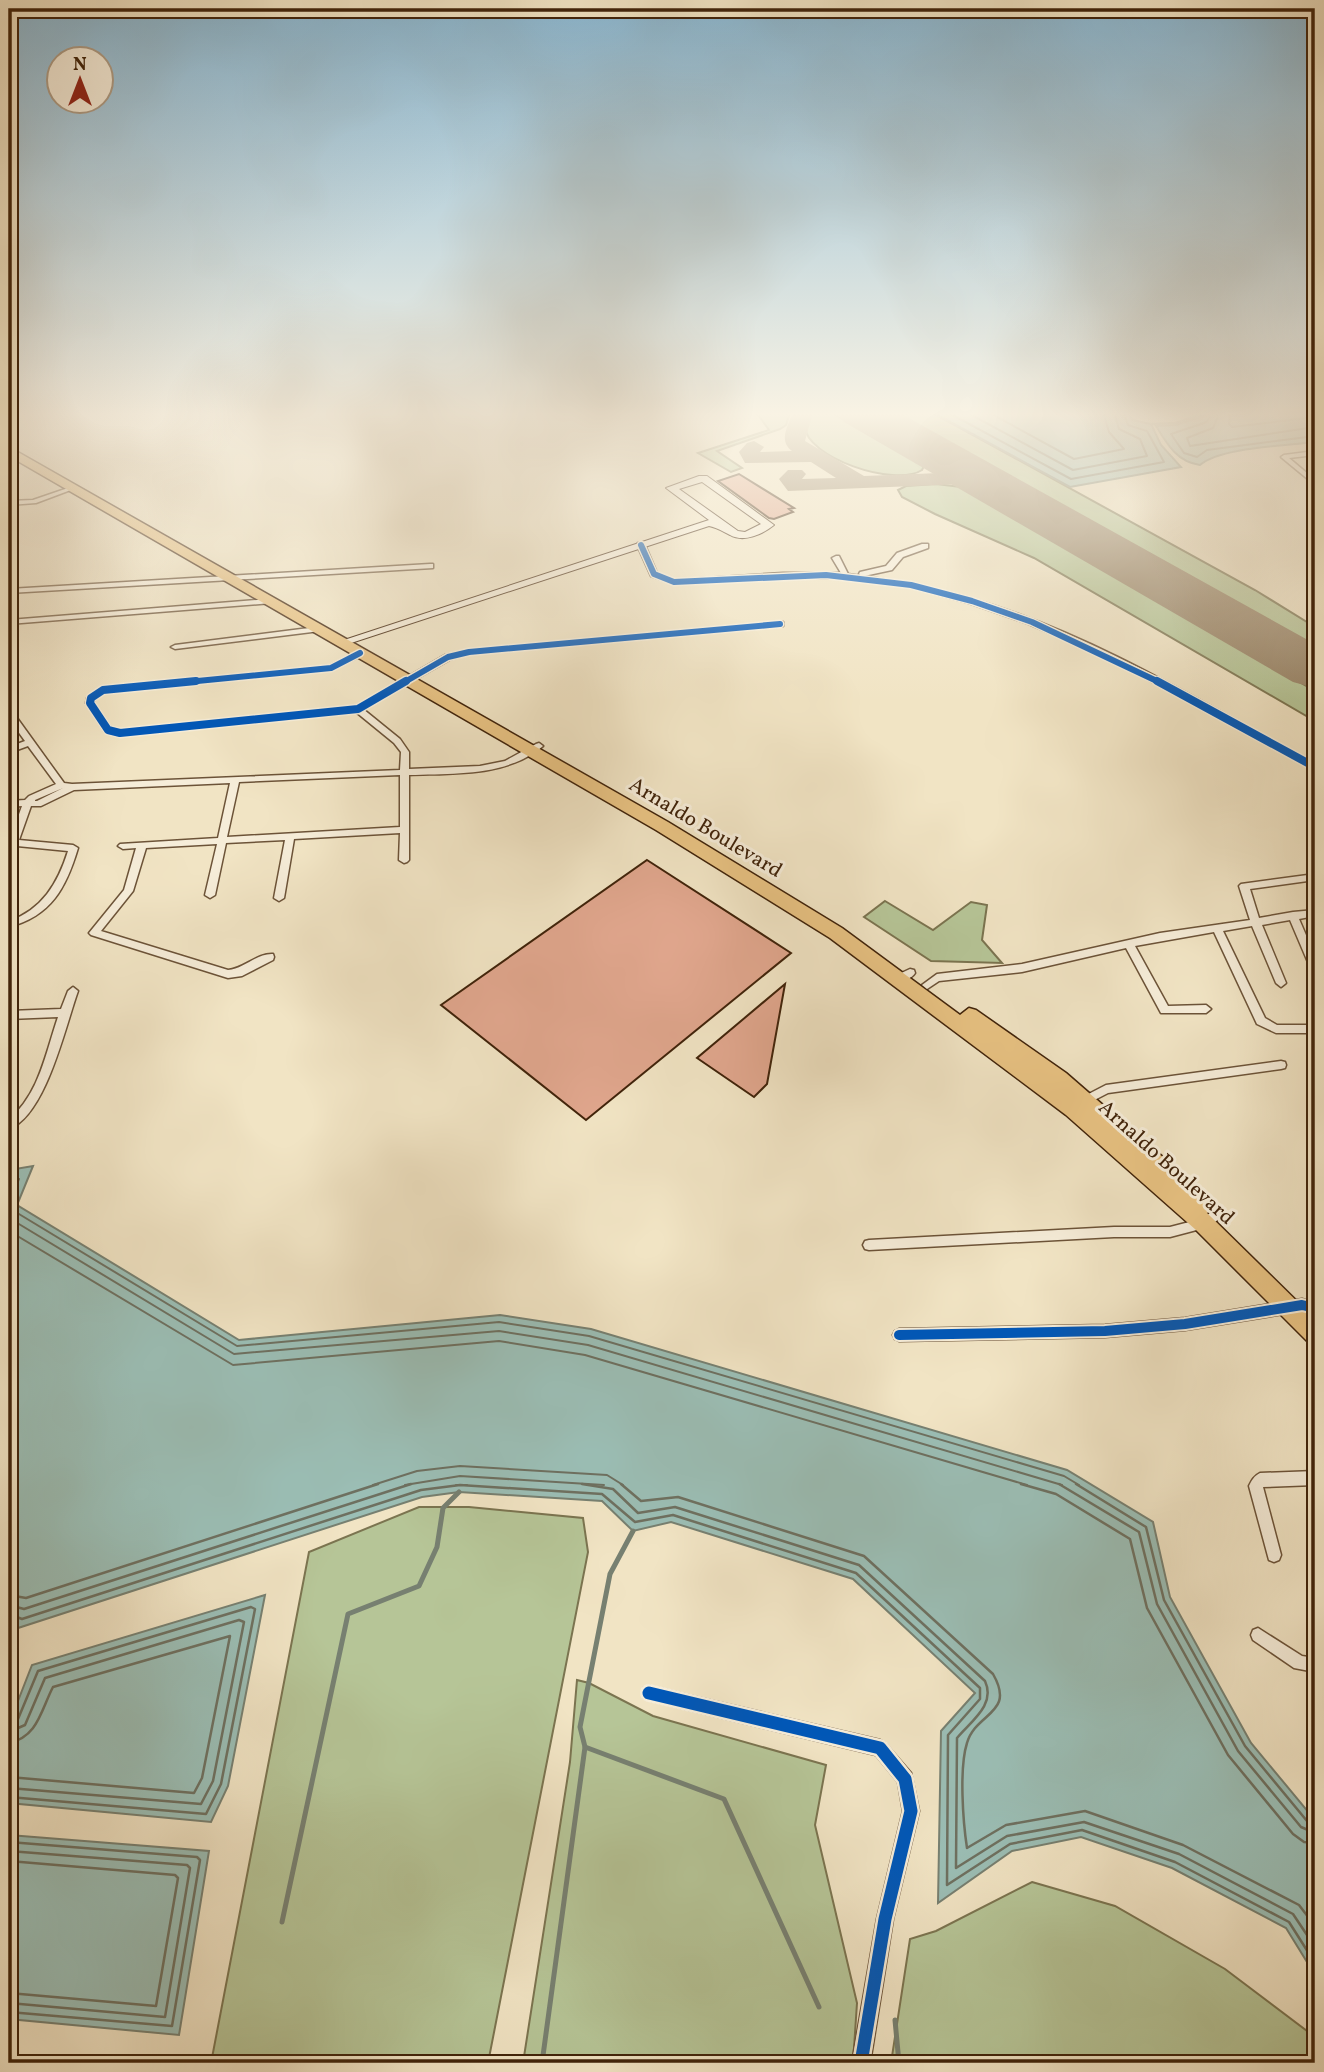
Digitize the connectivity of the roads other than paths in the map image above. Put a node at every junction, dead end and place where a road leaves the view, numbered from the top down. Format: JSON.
{"nodes":[{"id":1,"x":114,"y":509,"type":"edge"},
{"id":2,"x":697,"y":509,"type":"edge"},
{"id":3,"x":746,"y":509,"type":"edge"},
{"id":4,"x":709,"y":519,"type":"junction"},
{"id":5,"x":641,"y":545,"type":"junction"},
{"id":6,"x":925,"y":546,"type":"dead end"},
{"id":7,"x":836,"y":558,"type":"dead end"},
{"id":8,"x":430,"y":566,"type":"dead end"},
{"id":9,"x":232,"y":576,"type":"junction"},
{"id":10,"x":846,"y":576,"type":"junction"},
{"id":11,"x":9,"y":591,"type":"edge"},
{"id":12,"x":268,"y":601,"type":"junction"},
{"id":13,"x":288,"y":608,"type":"junction"},
{"id":14,"x":11,"y":622,"type":"edge"},
{"id":15,"x":780,"y":624,"type":"dead end"},
{"id":16,"x":317,"y":629,"type":"junction"},
{"id":17,"x":9,"y":633,"type":"edge"},
{"id":18,"x":350,"y":646,"type":"junction"},
{"id":19,"x":174,"y":647,"type":"dead end"},
{"id":20,"x":409,"y":678,"type":"junction"},
{"id":21,"x":358,"y":709,"type":"junction"},
{"id":22,"x":9,"y":713,"type":"edge"},
{"id":23,"x":28,"y":743,"type":"junction"},
{"id":24,"x":535,"y":749,"type":"junction"},
{"id":25,"x":9,"y":750,"type":"edge"},
{"id":26,"x":1315,"y":767,"type":"edge"},
{"id":27,"x":407,"y":773,"type":"junction"},
{"id":28,"x":235,"y":782,"type":"junction"},
{"id":29,"x":61,"y":785,"type":"junction"},
{"id":30,"x":72,"y":787,"type":"junction"},
{"id":31,"x":28,"y":803,"type":"junction"},
{"id":32,"x":9,"y":804,"type":"edge"},
{"id":33,"x":404,"y":830,"type":"junction"},
{"id":34,"x":290,"y":837,"type":"junction"},
{"id":35,"x":222,"y":841,"type":"junction"},
{"id":36,"x":12,"y":842,"type":"edge"},
{"id":37,"x":142,"y":845,"type":"junction"},
{"id":38,"x":122,"y":846,"type":"dead end"},
{"id":39,"x":9,"y":856,"type":"edge"},
{"id":40,"x":404,"y":860,"type":"dead end"},
{"id":41,"x":1315,"y":877,"type":"edge"},
{"id":42,"x":210,"y":895,"type":"dead end"},
{"id":43,"x":279,"y":898,"type":"dead end"},
{"id":44,"x":1315,"y":913,"type":"edge"},
{"id":45,"x":1293,"y":915,"type":"junction"},
{"id":46,"x":1256,"y":923,"type":"junction"},
{"id":47,"x":9,"y":924,"type":"edge"},
{"id":48,"x":1217,"y":929,"type":"junction"},
{"id":49,"x":1129,"y":945,"type":"junction"},
{"id":50,"x":269,"y":957,"type":"dead end"},
{"id":51,"x":1315,"y":967,"type":"edge"},
{"id":52,"x":906,"y":975,"type":"junction"},
{"id":53,"x":1281,"y":983,"type":"dead end"},
{"id":54,"x":927,"y":985,"type":"junction"},
{"id":55,"x":73,"y":991,"type":"dead end"},
{"id":56,"x":1206,"y":1009,"type":"dead end"},
{"id":57,"x":65,"y":1013,"type":"junction"},
{"id":58,"x":9,"y":1015,"type":"edge"},
{"id":59,"x":1315,"y":1029,"type":"edge"},
{"id":60,"x":1281,"y":1065,"type":"dead end"},
{"id":61,"x":1079,"y":1105,"type":"junction"},
{"id":62,"x":9,"y":1125,"type":"edge"},
{"id":63,"x":1209,"y":1219,"type":"junction"},
{"id":64,"x":869,"y":1245,"type":"dead end"},
{"id":65,"x":1302,"y":1308,"type":"edge"},
{"id":66,"x":1315,"y":1318,"type":"edge"},
{"id":67,"x":1315,"y":1334,"type":"edge"},
{"id":68,"x":899,"y":1335,"type":"dead end"},
{"id":69,"x":1315,"y":1478,"type":"edge"},
{"id":70,"x":1273,"y":1555,"type":"dead end"},
{"id":71,"x":1258,"y":1635,"type":"dead end"},
{"id":72,"x":1315,"y":1665,"type":"edge"},
{"id":73,"x":649,"y":1693,"type":"dead end"},
{"id":74,"x":861,"y":2063,"type":"edge"}],
"edges":[{"from":1,"to":9,"type":"highway","name":"Arnaldo Boulevard"},
{"from":2,"to":4,"type":"street"},
{"from":3,"to":4,"type":"street"},
{"from":4,"to":5,"type":"street"},
{"from":5,"to":10,"type":"street"},
{"from":5,"to":18,"type":"street"},
{"from":6,"to":10,"type":"street"},
{"from":7,"to":10,"type":"street"},
{"from":8,"to":9,"type":"street"},
{"from":9,"to":11,"type":"street"},
{"from":9,"to":12,"type":"highway","name":"Arnaldo Boulevard"},
{"from":9,"to":13,"type":"highway","name":"Arnaldo Boulevard"},
{"from":10,"to":26,"type":"street"},
{"from":12,"to":13,"type":"highway","name":"Arnaldo Boulevard"},
{"from":12,"to":14,"type":"street"},
{"from":13,"to":16,"type":"highway","name":"Arnaldo Boulevard"},
{"from":13,"to":18,"type":"highway","name":"Arnaldo Boulevard"},
{"from":14,"to":17,"type":"street"},
{"from":15,"to":20,"type":"street"},
{"from":16,"to":18,"type":"highway","name":"Arnaldo Boulevard"},
{"from":16,"to":19,"type":"street"},
{"from":18,"to":20,"type":"highway","name":"Arnaldo Boulevard"},
{"from":18,"to":21,"type":"street"},
{"from":20,"to":21,"type":"street"},
{"from":20,"to":24,"type":"highway","name":"Arnaldo Boulevard"},
{"from":21,"to":27,"type":"street"},
{"from":22,"to":23,"type":"street"},
{"from":23,"to":25,"type":"street"},
{"from":23,"to":29,"type":"street"},
{"from":24,"to":27,"type":"street"},
{"from":24,"to":52,"type":"highway","name":"Arnaldo Boulevard"},
{"from":27,"to":28,"type":"street"},
{"from":27,"to":33,"type":"street"},
{"from":28,"to":30,"type":"street"},
{"from":28,"to":35,"type":"street"},
{"from":29,"to":30,"type":"street"},
{"from":29,"to":31,"type":"street"},
{"from":30,"to":31,"type":"street"},
{"from":31,"to":32,"type":"street"},
{"from":31,"to":36,"type":"street"},
{"from":33,"to":34,"type":"street"},
{"from":33,"to":40,"type":"street"},
{"from":34,"to":35,"type":"street"},
{"from":34,"to":43,"type":"street"},
{"from":35,"to":37,"type":"street"},
{"from":35,"to":42,"type":"street"},
{"from":36,"to":39,"type":"street"},
{"from":36,"to":47,"type":"street"},
{"from":37,"to":38,"type":"street"},
{"from":37,"to":50,"type":"street"},
{"from":41,"to":46,"type":"street"},
{"from":44,"to":45,"type":"street"},
{"from":45,"to":46,"type":"street"},
{"from":45,"to":51,"type":"street"},
{"from":46,"to":48,"type":"street"},
{"from":46,"to":53,"type":"street"},
{"from":48,"to":49,"type":"street"},
{"from":48,"to":59,"type":"street"},
{"from":49,"to":54,"type":"street"},
{"from":49,"to":56,"type":"street"},
{"from":52,"to":54,"type":"highway","name":"Arnaldo Boulevard"},
{"from":52,"to":61,"type":"highway","name":"Arnaldo Boulevard"},
{"from":54,"to":61,"type":"highway","name":"Arnaldo Boulevard"},
{"from":55,"to":57,"type":"street"},
{"from":57,"to":58,"type":"street"},
{"from":57,"to":62,"type":"street"},
{"from":60,"to":61,"type":"street"},
{"from":61,"to":63,"type":"highway","name":"Arnaldo Boulevard"},
{"from":63,"to":64,"type":"street"},
{"from":63,"to":65,"type":"highway","name":"Arnaldo Boulevard"},
{"from":65,"to":66,"type":"highway","name":"Arnaldo Boulevard"},
{"from":65,"to":67,"type":"highway","name":"Arnaldo Boulevard"},
{"from":65,"to":68,"type":"street"},
{"from":69,"to":70,"type":"street"},
{"from":71,"to":72,"type":"street"},
{"from":73,"to":74,"type":"street"}]}
